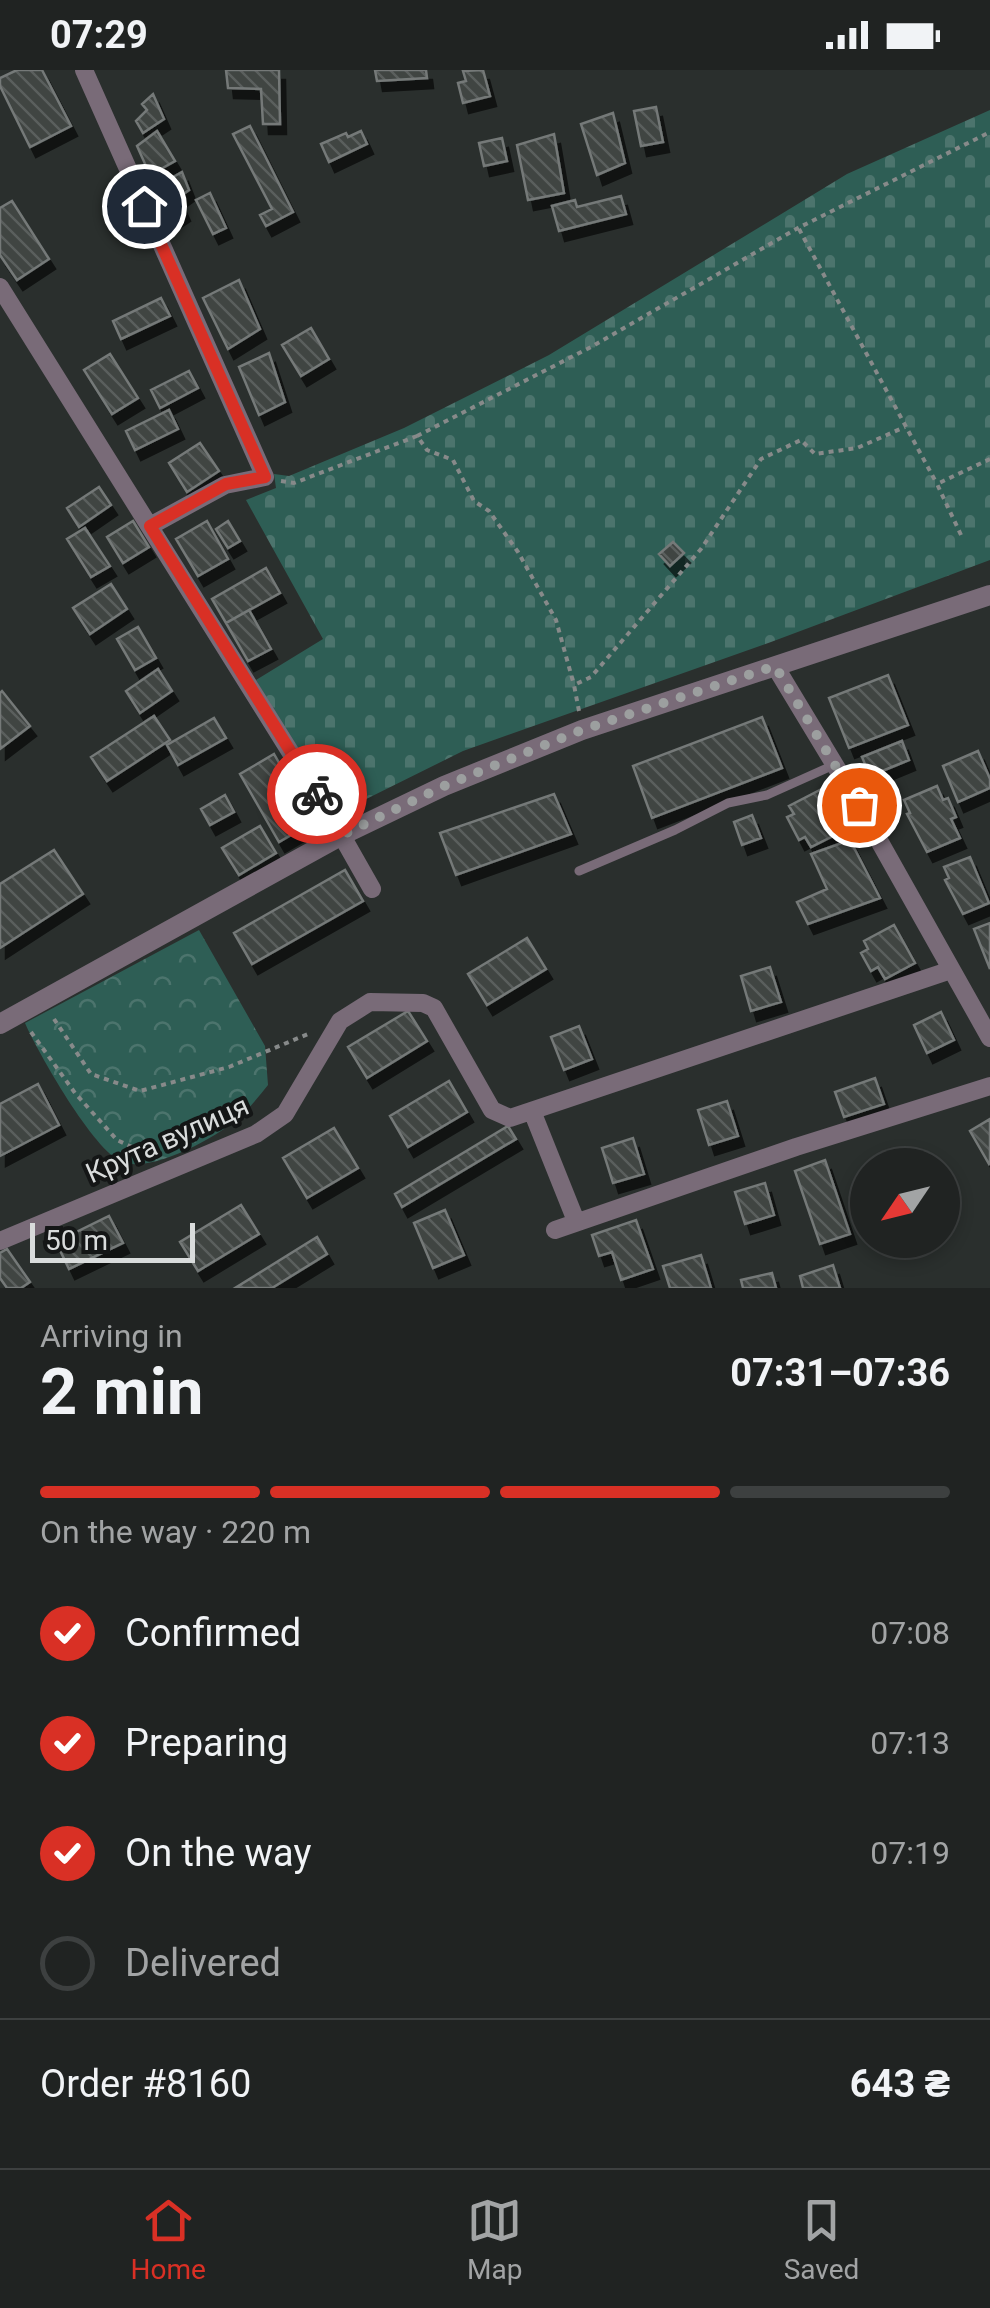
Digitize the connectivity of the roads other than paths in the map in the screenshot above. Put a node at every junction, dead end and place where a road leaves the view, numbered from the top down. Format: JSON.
{"nodes":[{"id":1,"x":84,"y":70,"type":"edge"},
{"id":2,"x":0,"y":287,"type":"edge"},
{"id":3,"x":150,"y":526,"type":"junction"},
{"id":4,"x":990,"y":594,"type":"edge"},
{"id":5,"x":775,"y":666,"type":"junction"},
{"id":6,"x":836,"y":765,"type":"junction"},
{"id":7,"x":342,"y":835,"type":"junction"},
{"id":8,"x":579,"y":871,"type":"dead end"},
{"id":9,"x":372,"y":889,"type":"dead end"},
{"id":10,"x":952,"y":970,"type":"junction"},
{"id":11,"x":9,"y":1019,"type":"edge"},
{"id":12,"x":990,"y":1038,"type":"edge"},
{"id":13,"x":990,"y":1086,"type":"edge"},
{"id":14,"x":532,"y":1112,"type":"junction"},
{"id":15,"x":576,"y":1222,"type":"junction"},
{"id":16,"x":555,"y":1230,"type":"dead end"},
{"id":17,"x":0,"y":1242,"type":"edge"}],
"edges":[{"from":1,"to":3,"type":"street"},
{"from":2,"to":3,"type":"street"},
{"from":3,"to":7,"type":"street"},
{"from":4,"to":5,"type":"street"},
{"from":5,"to":6,"type":"street"},
{"from":5,"to":7,"type":"street"},
{"from":6,"to":8,"type":"lane"},
{"from":6,"to":10,"type":"street"},
{"from":7,"to":9,"type":"street"},
{"from":7,"to":11,"type":"street"},
{"from":10,"to":12,"type":"street"},
{"from":10,"to":14,"type":"street"},
{"from":13,"to":15,"type":"street"},
{"from":14,"to":15,"type":"street"},
{"from":14,"to":17,"type":"street","name":"Крута вулиця"},
{"from":15,"to":16,"type":"street"}]}
